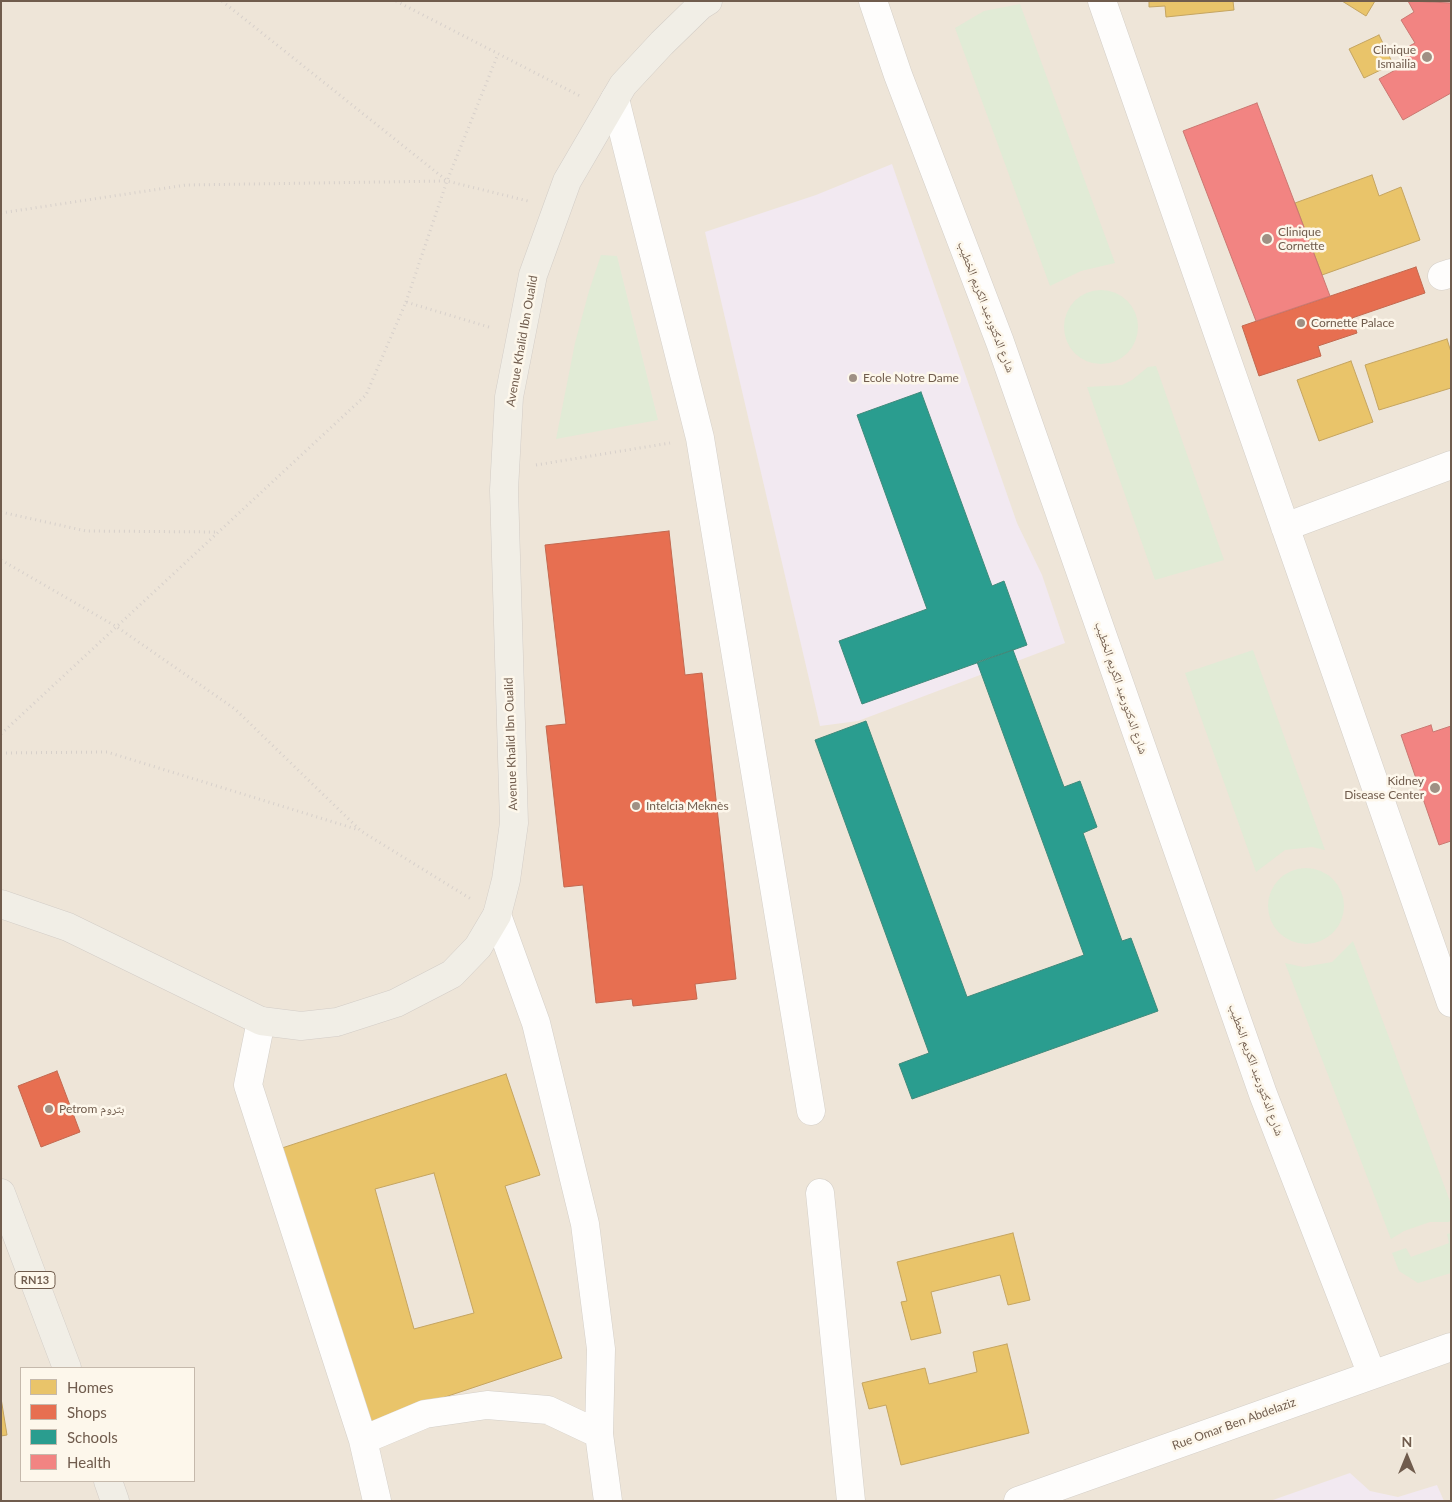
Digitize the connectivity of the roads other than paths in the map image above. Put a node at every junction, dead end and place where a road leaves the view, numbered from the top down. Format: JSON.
{"nodes":[{"id":1,"x":708,"y":1,"type":"edge"},
{"id":2,"x":873,"y":1,"type":"edge"},
{"id":3,"x":1102,"y":1,"type":"edge"},
{"id":4,"x":612,"y":105,"type":"junction"},
{"id":5,"x":1451,"y":465,"type":"edge"},
{"id":6,"x":1285,"y":527,"type":"junction"},
{"id":7,"x":1,"y":904,"type":"edge"},
{"id":8,"x":497,"y":915,"type":"junction"},
{"id":9,"x":1451,"y":1003,"type":"edge"},
{"id":10,"x":261,"y":1021,"type":"junction"},
{"id":11,"x":811,"y":1111,"type":"dead end"},
{"id":12,"x":1,"y":1193,"type":"edge"},
{"id":13,"x":820,"y":1193,"type":"dead end"},
{"id":14,"x":1451,"y":1347,"type":"edge"},
{"id":15,"x":67,"y":1367,"type":"edge"},
{"id":16,"x":1372,"y":1375,"type":"junction"},
{"id":17,"x":599,"y":1434,"type":"junction"},
{"id":18,"x":363,"y":1440,"type":"junction"},
{"id":19,"x":108,"y":1482,"type":"edge"},
{"id":20,"x":116,"y":1501,"type":"edge"},
{"id":21,"x":376,"y":1501,"type":"edge"},
{"id":22,"x":608,"y":1501,"type":"edge"},
{"id":23,"x":852,"y":1501,"type":"edge"},
{"id":24,"x":1018,"y":1501,"type":"edge"}],
"edges":[{"from":1,"to":4,"type":"main road","name":"Avenue Khalid Ibn Oualid"},
{"from":2,"to":16,"type":"street","name":"شارع الدكتورعبد الكريم الخطيب"},
{"from":3,"to":6,"type":"street"},
{"from":4,"to":8,"type":"main road","name":"Avenue Khalid Ibn Oualid"},
{"from":4,"to":11,"type":"street"},
{"from":5,"to":6,"type":"street"},
{"from":6,"to":9,"type":"street"},
{"from":7,"to":10,"type":"main road","name":"Avenue Khalid Ibn Oualid"},
{"from":8,"to":10,"type":"main road","name":"Avenue Khalid Ibn Oualid"},
{"from":8,"to":17,"type":"street"},
{"from":10,"to":18,"type":"street"},
{"from":12,"to":15,"type":"main road","number":"RN13"},
{"from":13,"to":23,"type":"street"},
{"from":14,"to":16,"type":"street","name":"Rue Omar Ben Abdelaziz"},
{"from":16,"to":24,"type":"street","name":"Rue Omar Ben Abdelaziz"},
{"from":17,"to":18,"type":"street"},
{"from":17,"to":22,"type":"street"},
{"from":18,"to":21,"type":"street"},
{"from":19,"to":20,"type":"main road"}]}
